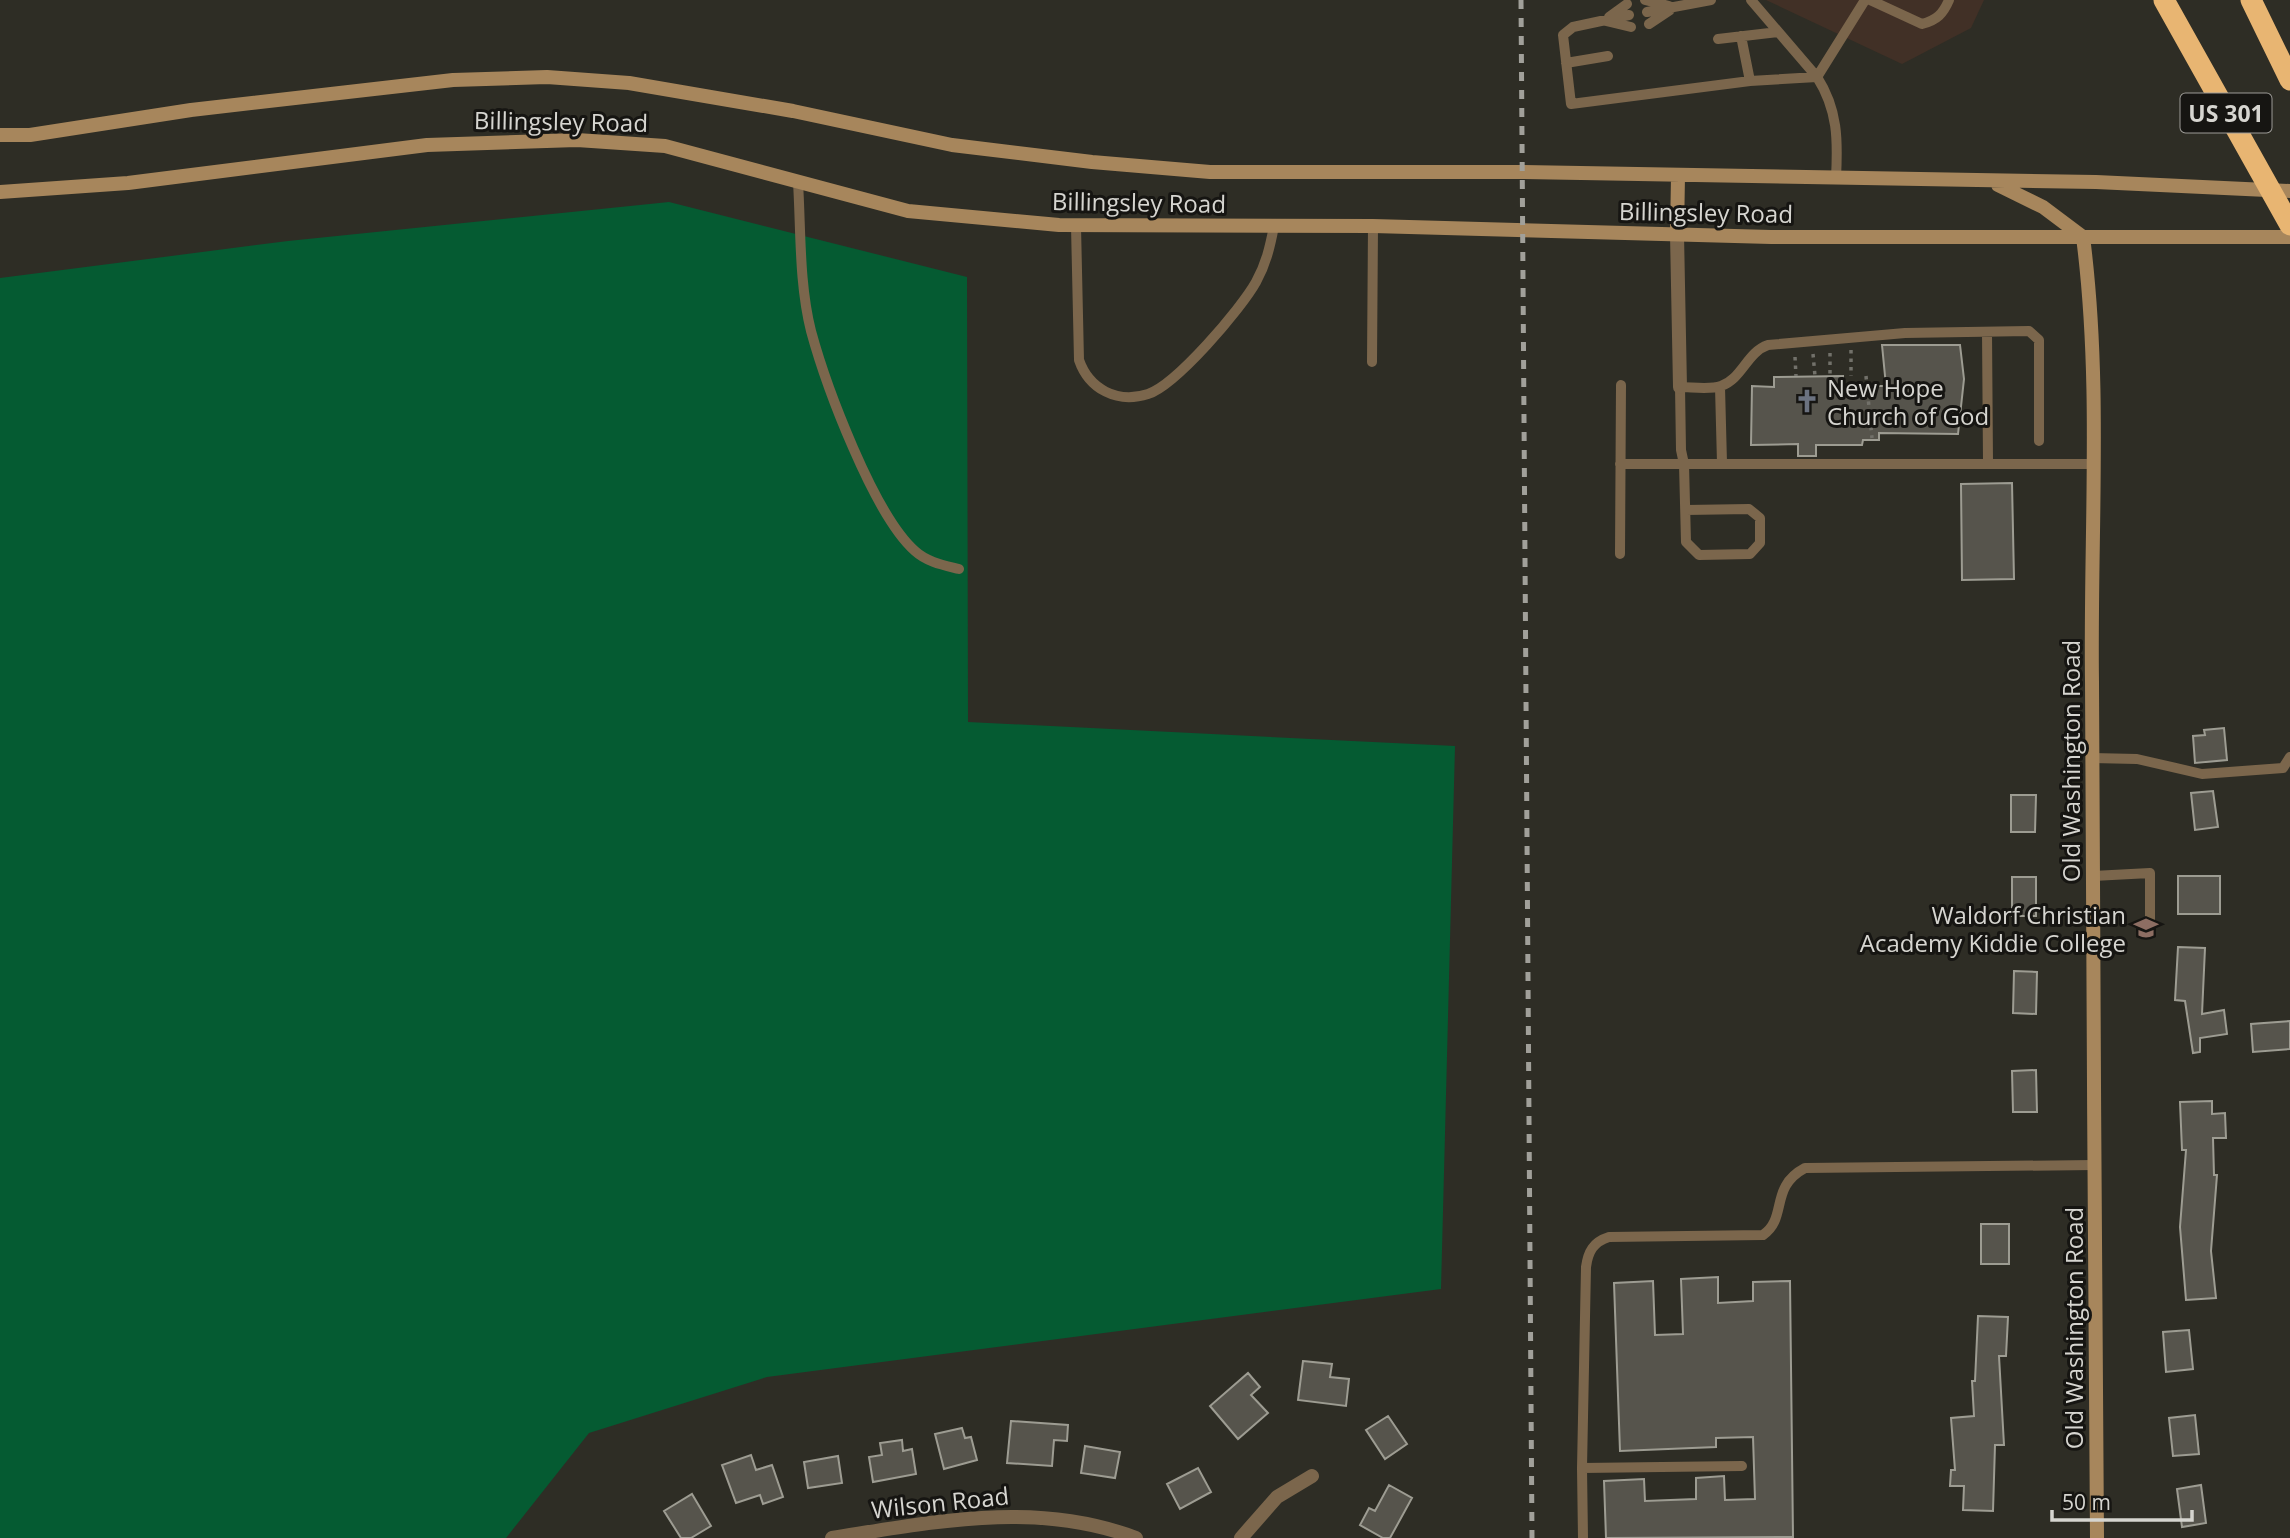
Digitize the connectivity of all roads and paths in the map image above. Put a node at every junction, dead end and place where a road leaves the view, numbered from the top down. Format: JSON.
{"nodes":[{"id":1,"x":1711,"y":0,"type":"edge"},
{"id":2,"x":1751,"y":0,"type":"edge"},
{"id":3,"x":1865,"y":0,"type":"edge"},
{"id":4,"x":1871,"y":0,"type":"edge"},
{"id":5,"x":1949,"y":0,"type":"edge"},
{"id":6,"x":2164,"y":0,"type":"edge"},
{"id":7,"x":2251,"y":0,"type":"edge"},
{"id":8,"x":1646,"y":6,"type":"edge"},
{"id":9,"x":1675,"y":7,"type":"junction"},
{"id":10,"x":1628,"y":9,"type":"dead end"},
{"id":11,"x":1604,"y":20,"type":"junction"},
{"id":12,"x":1649,"y":24,"type":"dead end"},
{"id":13,"x":1631,"y":27,"type":"dead end"},
{"id":14,"x":1778,"y":32,"type":"junction"},
{"id":15,"x":1741,"y":36,"type":"junction"},
{"id":16,"x":1718,"y":39,"type":"dead end"},
{"id":17,"x":2275,"y":52,"type":"junction"},
{"id":18,"x":1608,"y":57,"type":"dead end"},
{"id":19,"x":1566,"y":62,"type":"junction"},
{"id":20,"x":2290,"y":71,"type":"edge"},
{"id":21,"x":1817,"y":77,"type":"junction"},
{"id":22,"x":2290,"y":80,"type":"edge"},
{"id":23,"x":1750,"y":81,"type":"junction"},
{"id":24,"x":0,"y":135,"type":"edge"},
{"id":25,"x":1678,"y":176,"type":"junction"},
{"id":26,"x":1836,"y":178,"type":"junction"},
{"id":27,"x":1981,"y":180,"type":"junction"},
{"id":28,"x":798,"y":182,"type":"junction"},
{"id":29,"x":2281,"y":190,"type":"edge"},
{"id":30,"x":0,"y":192,"type":"edge"},
{"id":31,"x":2290,"y":225,"type":"edge"},
{"id":32,"x":1076,"y":226,"type":"junction"},
{"id":33,"x":1274,"y":226,"type":"junction"},
{"id":34,"x":1373,"y":226,"type":"junction"},
{"id":35,"x":1677,"y":234,"type":"junction"},
{"id":36,"x":2083,"y":237,"type":"junction"},
{"id":37,"x":2290,"y":237,"type":"edge"},
{"id":38,"x":1987,"y":332,"type":"junction"},
{"id":39,"x":1851,"y":338,"type":"junction"},
{"id":40,"x":1829,"y":340,"type":"junction"},
{"id":41,"x":1812,"y":341,"type":"junction"},
{"id":42,"x":1795,"y":342,"type":"junction"},
{"id":43,"x":1373,"y":362,"type":"dead end"},
{"id":44,"x":1796,"y":376,"type":"dead end"},
{"id":45,"x":1815,"y":376,"type":"dead end"},
{"id":46,"x":1830,"y":376,"type":"dead end"},
{"id":47,"x":1851,"y":376,"type":"dead end"},
{"id":48,"x":1866,"y":376,"type":"dead end"},
{"id":49,"x":1620,"y":385,"type":"dead end"},
{"id":50,"x":1680,"y":387,"type":"junction"},
{"id":51,"x":1720,"y":387,"type":"junction"},
{"id":52,"x":1872,"y":438,"type":"dead end"},
{"id":53,"x":2039,"y":441,"type":"dead end"},
{"id":54,"x":1988,"y":462,"type":"junction"},
{"id":55,"x":1722,"y":463,"type":"junction"},
{"id":56,"x":1620,"y":464,"type":"junction"},
{"id":57,"x":1685,"y":464,"type":"junction"},
{"id":58,"x":2094,"y":464,"type":"junction"},
{"id":59,"x":1686,"y":510,"type":"junction"},
{"id":60,"x":1620,"y":554,"type":"dead end"},
{"id":61,"x":959,"y":569,"type":"dead end"},
{"id":62,"x":2290,"y":757,"type":"edge"},
{"id":63,"x":2092,"y":758,"type":"junction"},
{"id":64,"x":2093,"y":876,"type":"junction"},
{"id":65,"x":2150,"y":923,"type":"dead end"},
{"id":66,"x":2094,"y":1165,"type":"junction"},
{"id":67,"x":1742,"y":1466,"type":"dead end"},
{"id":68,"x":1582,"y":1468,"type":"junction"},
{"id":69,"x":1312,"y":1476,"type":"dead end"},
{"id":70,"x":832,"y":1538,"type":"edge"},
{"id":71,"x":1136,"y":1538,"type":"edge"},
{"id":72,"x":1241,"y":1538,"type":"edge"},
{"id":73,"x":1583,"y":1538,"type":"edge"},
{"id":74,"x":2097,"y":1538,"type":"edge"}],
"edges":[{"from":1,"to":9,"type":"lane"},
{"from":2,"to":14,"type":"lane"},
{"from":3,"to":21,"type":"lane"},
{"from":4,"to":5,"type":"lane"},
{"from":6,"to":29,"type":"highway","number":"US 301"},
{"from":7,"to":17,"type":"highway","number":"US 301"},
{"from":8,"to":9,"type":"lane"},
{"from":9,"to":12,"type":"lane"},
{"from":10,"to":11,"type":"lane"},
{"from":11,"to":13,"type":"lane"},
{"from":11,"to":19,"type":"lane"},
{"from":14,"to":15,"type":"lane"},
{"from":14,"to":21,"type":"lane"},
{"from":15,"to":16,"type":"lane"},
{"from":15,"to":23,"type":"lane"},
{"from":17,"to":20,"type":"highway"},
{"from":17,"to":22,"type":"highway","number":"US 301"},
{"from":18,"to":19,"type":"lane"},
{"from":19,"to":23,"type":"lane"},
{"from":21,"to":23,"type":"lane"},
{"from":21,"to":26,"type":"lane"},
{"from":24,"to":25,"type":"main road","name":"Billingsley Road"},
{"from":25,"to":26,"type":"main road","name":"Billingsley Road"},
{"from":25,"to":35,"type":"main road"},
{"from":26,"to":27,"type":"main road","name":"Billingsley Road"},
{"from":27,"to":29,"type":"main road","name":"Billingsley Road"},
{"from":27,"to":36,"type":"main road"},
{"from":28,"to":30,"type":"main road","name":"Billingsley Road"},
{"from":28,"to":32,"type":"main road","name":"Billingsley Road"},
{"from":28,"to":61,"type":"lane"},
{"from":29,"to":31,"type":"highway","number":"US 301"},
{"from":32,"to":33,"type":"main road","name":"Billingsley Road"},
{"from":32,"to":33,"type":"lane"},
{"from":33,"to":34,"type":"main road","name":"Billingsley Road"},
{"from":34,"to":35,"type":"main road","name":"Billingsley Road"},
{"from":34,"to":43,"type":"lane"},
{"from":35,"to":36,"type":"main road","name":"Billingsley Road"},
{"from":35,"to":50,"type":"street"},
{"from":36,"to":37,"type":"main road","name":"Billingsley Road"},
{"from":36,"to":58,"type":"main road","name":"Old Washington Road"},
{"from":38,"to":39,"type":"lane"},
{"from":38,"to":53,"type":"lane"},
{"from":38,"to":54,"type":"lane"},
{"from":39,"to":40,"type":"lane"},
{"from":39,"to":47,"type":"path"},
{"from":40,"to":41,"type":"lane"},
{"from":40,"to":46,"type":"path"},
{"from":41,"to":42,"type":"lane"},
{"from":41,"to":45,"type":"path"},
{"from":42,"to":44,"type":"path"},
{"from":42,"to":51,"type":"lane"},
{"from":48,"to":52,"type":"path"},
{"from":49,"to":56,"type":"lane"},
{"from":50,"to":51,"type":"lane"},
{"from":50,"to":57,"type":"lane"},
{"from":51,"to":55,"type":"lane"},
{"from":54,"to":55,"type":"lane"},
{"from":54,"to":58,"type":"lane"},
{"from":55,"to":57,"type":"lane"},
{"from":56,"to":57,"type":"lane"},
{"from":56,"to":60,"type":"lane"},
{"from":57,"to":59,"type":"lane"},
{"from":58,"to":63,"type":"main road","name":"Old Washington Road"},
{"from":59,"to":59,"type":"lane"},
{"from":62,"to":63,"type":"lane"},
{"from":63,"to":64,"type":"main road","name":"Old Washington Road"},
{"from":64,"to":65,"type":"lane"},
{"from":64,"to":66,"type":"main road","name":"Old Washington Road"},
{"from":66,"to":68,"type":"lane"},
{"from":66,"to":74,"type":"main road","name":"Old Washington Road"},
{"from":67,"to":68,"type":"lane"},
{"from":68,"to":73,"type":"lane"},
{"from":69,"to":72,"type":"street"},
{"from":70,"to":71,"type":"street","name":"Wilson Road"}]}
